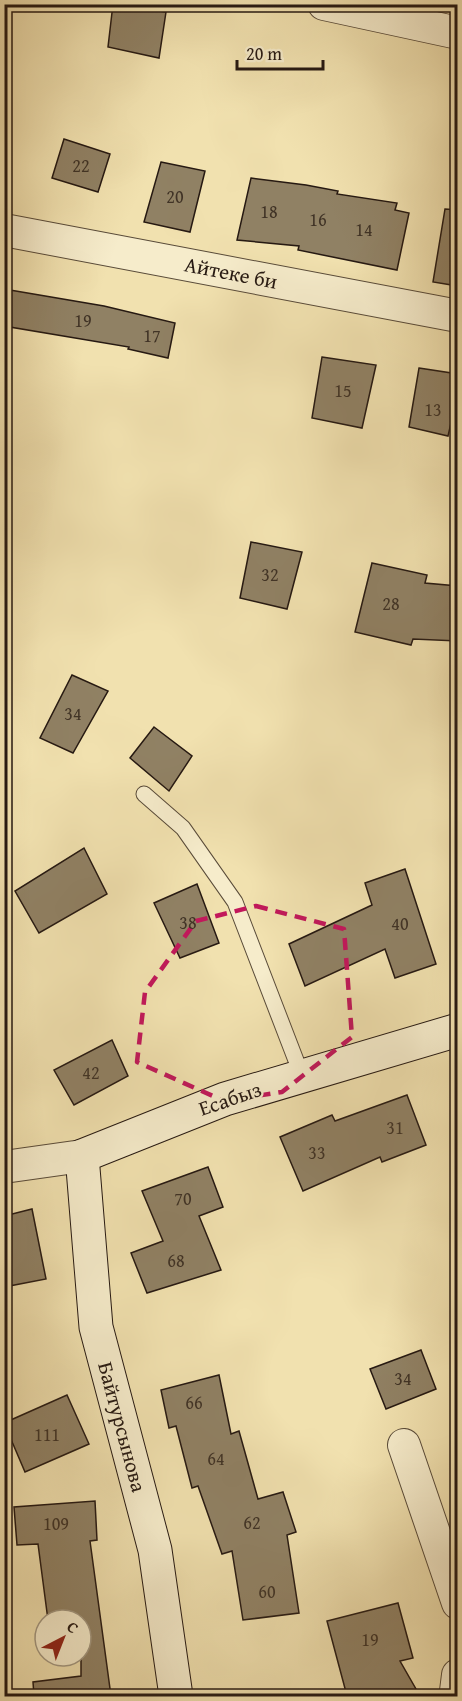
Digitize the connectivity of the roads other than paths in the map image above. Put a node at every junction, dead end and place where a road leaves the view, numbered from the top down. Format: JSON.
{"nodes":[{"id":1,"x":324,"y":4,"type":"edge"},
{"id":2,"x":458,"y":33,"type":"edge"},
{"id":3,"x":4,"y":230,"type":"edge"},
{"id":4,"x":458,"y":316,"type":"edge"},
{"id":5,"x":144,"y":794,"type":"dead end"},
{"id":6,"x":458,"y":1030,"type":"edge"},
{"id":7,"x":302,"y":1076,"type":"junction"},
{"id":8,"x":82,"y":1156,"type":"junction"},
{"id":9,"x":4,"y":1167,"type":"edge"},
{"id":10,"x":404,"y":1445,"type":"dead end"},
{"id":11,"x":458,"y":1603,"type":"edge"},
{"id":12,"x":458,"y":1675,"type":"edge"},
{"id":13,"x":458,"y":1694,"type":"edge"},
{"id":14,"x":176,"y":1696,"type":"edge"}],
"edges":[{"from":1,"to":2,"type":"street"},
{"from":3,"to":4,"type":"street","name":"Айтеке би"},
{"from":5,"to":7,"type":"lane"},
{"from":6,"to":7,"type":"main road","name":"Есабыз"},
{"from":7,"to":8,"type":"main road","name":"Есабыз"},
{"from":8,"to":9,"type":"street","name":"Есабыз"},
{"from":8,"to":14,"type":"main road","name":"Байтурсынова"},
{"from":10,"to":11,"type":"street"},
{"from":12,"to":13,"type":"street"}]}
